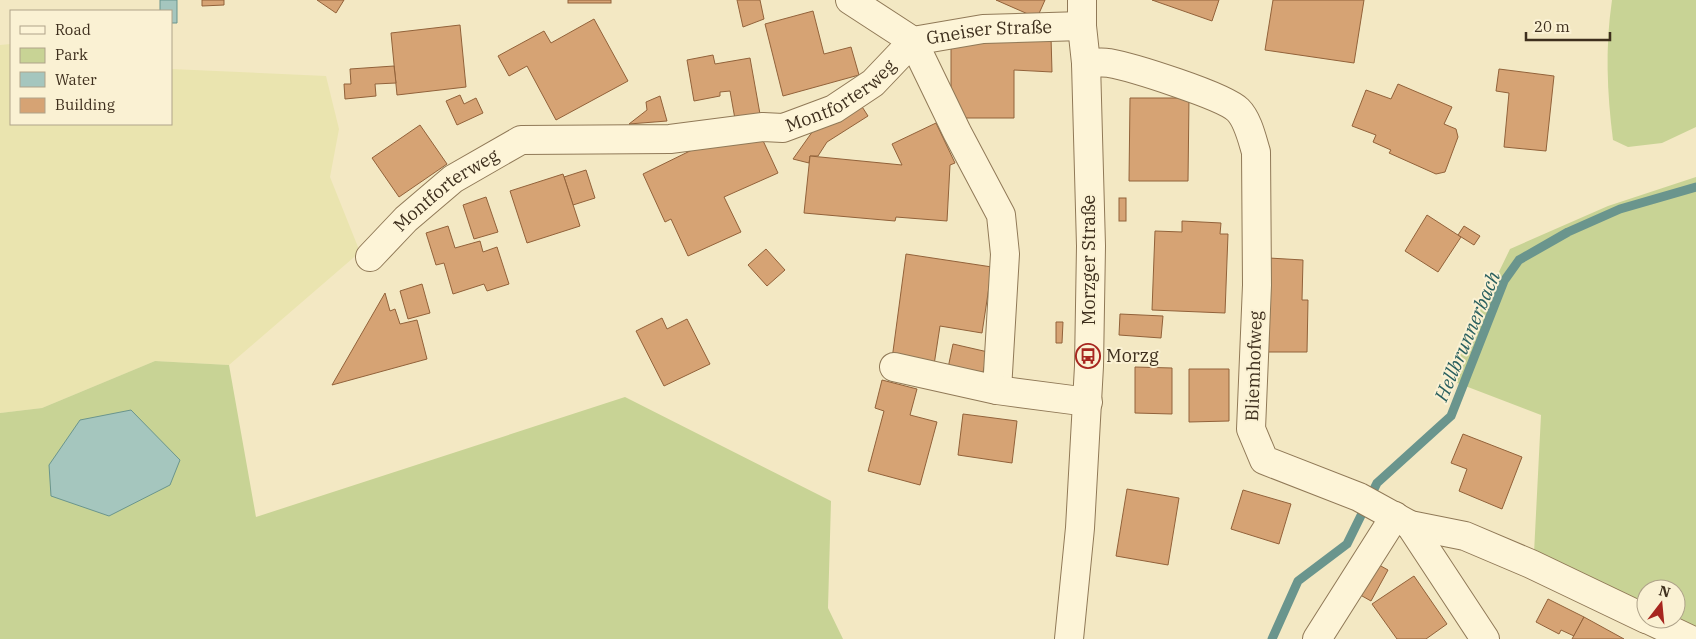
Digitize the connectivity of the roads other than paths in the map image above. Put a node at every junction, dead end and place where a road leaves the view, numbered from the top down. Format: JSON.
{"nodes":[{"id":1,"x":850,"y":0,"type":"edge"},
{"id":2,"x":1082,"y":13,"type":"edge"},
{"id":3,"x":913,"y":41,"type":"junction"},
{"id":4,"x":1086,"y":63,"type":"junction"},
{"id":5,"x":873,"y":83,"type":"junction"},
{"id":6,"x":863,"y":108,"type":"dead end"},
{"id":7,"x":370,"y":257,"type":"dead end"},
{"id":8,"x":894,"y":367,"type":"dead end"},
{"id":9,"x":997,"y":390,"type":"junction"},
{"id":10,"x":1088,"y":402,"type":"junction"},
{"id":11,"x":1385,"y":511,"type":"junction"},
{"id":12,"x":1636,"y":614,"type":"edge"},
{"id":13,"x":1668,"y":629,"type":"edge"},
{"id":14,"x":1069,"y":639,"type":"edge"},
{"id":15,"x":1316,"y":639,"type":"edge"},
{"id":16,"x":1485,"y":639,"type":"edge"},
{"id":17,"x":1689,"y":639,"type":"edge"}],
"edges":[{"from":1,"to":3,"type":"street","name":"Gneiser Straße"},
{"from":2,"to":3,"type":"street","name":"Gneiser Straße"},
{"from":2,"to":4,"type":"street","name":"Morzger Straße"},
{"from":3,"to":5,"type":"street","name":"Montforterweg"},
{"from":3,"to":9,"type":"street","name":"Montforterweg"},
{"from":4,"to":10,"type":"street","name":"Morzger Straße"},
{"from":4,"to":11,"type":"street","name":"Bliemhofweg"},
{"from":5,"to":6,"type":"street"},
{"from":5,"to":7,"type":"street","name":"Montforterweg"},
{"from":8,"to":9,"type":"street"},
{"from":9,"to":10,"type":"street"},
{"from":10,"to":14,"type":"street","name":"Morzger Straße"},
{"from":11,"to":12,"type":"street","name":"Bliemhofweg"},
{"from":11,"to":15,"type":"street"},
{"from":11,"to":16,"type":"street"},
{"from":13,"to":17,"type":"street","name":"Bliemhofweg"}]}
